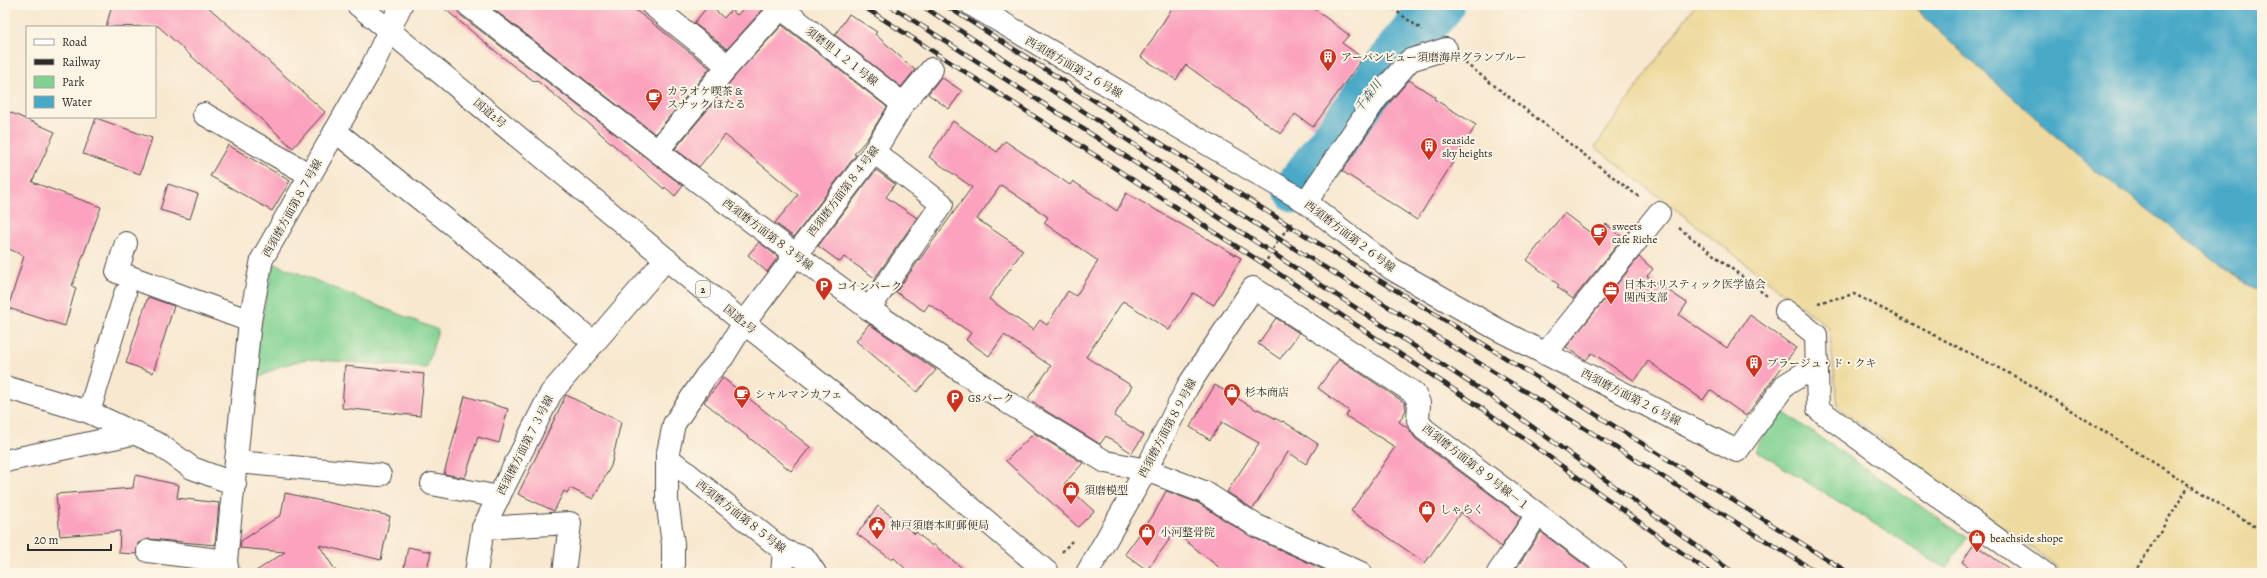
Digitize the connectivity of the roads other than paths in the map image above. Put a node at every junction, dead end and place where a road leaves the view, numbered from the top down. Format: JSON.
{"nodes":[{"id":1,"x":358,"y":5,"type":"edge"},
{"id":2,"x":401,"y":5,"type":"edge"},
{"id":3,"x":468,"y":5,"type":"edge"},
{"id":4,"x":652,"y":5,"type":"edge"},
{"id":5,"x":972,"y":5,"type":"edge"},
{"id":6,"x":389,"y":30,"type":"junction"},
{"id":7,"x":1446,"y":49,"type":"road end"},
{"id":8,"x":728,"y":66,"type":"junction"},
{"id":9,"x":932,"y":70,"type":"dead end"},
{"id":10,"x":903,"y":104,"type":"junction"},
{"id":11,"x":204,"y":114,"type":"dead end"},
{"id":12,"x":335,"y":131,"type":"junction"},
{"id":13,"x":657,"y":151,"type":"junction"},
{"id":14,"x":874,"y":152,"type":"junction"},
{"id":15,"x":310,"y":176,"type":"junction"},
{"id":16,"x":1306,"y":202,"type":"junction"},
{"id":17,"x":1659,"y":213,"type":"road end"},
{"id":18,"x":126,"y":243,"type":"dead end"},
{"id":19,"x":795,"y":254,"type":"junction"},
{"id":20,"x":666,"y":259,"type":"junction"},
{"id":21,"x":1253,"y":288,"type":"joint"},
{"id":22,"x":125,"y":294,"type":"dead end"},
{"id":23,"x":869,"y":309,"type":"junction"},
{"id":24,"x":1786,"y":311,"type":"road end"},
{"id":25,"x":250,"y":321,"type":"junction"},
{"id":26,"x":744,"y":323,"type":"junction"},
{"id":27,"x":594,"y":343,"type":"junction"},
{"id":28,"x":1545,"y":354,"type":"junction"},
{"id":29,"x":1818,"y":365,"type":"junction"},
{"id":30,"x":5,"y":387,"type":"edge"},
{"id":31,"x":89,"y":412,"type":"junction"},
{"id":32,"x":137,"y":433,"type":"junction"},
{"id":33,"x":667,"y":457,"type":"junction"},
{"id":34,"x":5,"y":461,"type":"edge"},
{"id":35,"x":1146,"y":470,"type":"junction"},
{"id":36,"x":236,"y":473,"type":"junction"},
{"id":37,"x":380,"y":475,"type":"dead end"},
{"id":38,"x":432,"y":484,"type":"dead end"},
{"id":39,"x":499,"y":497,"type":"junction"},
{"id":40,"x":1537,"y":515,"type":"junction"},
{"id":41,"x":483,"y":528,"type":"junction"},
{"id":42,"x":148,"y":551,"type":"dead end"},
{"id":43,"x":784,"y":551,"type":"junction"},
{"id":44,"x":227,"y":567,"type":"edge"},
{"id":45,"x":476,"y":573,"type":"edge"},
{"id":46,"x":564,"y":573,"type":"edge"},
{"id":47,"x":673,"y":573,"type":"edge"},
{"id":48,"x":782,"y":573,"type":"edge"},
{"id":49,"x":815,"y":573,"type":"edge"},
{"id":50,"x":1048,"y":573,"type":"edge"},
{"id":51,"x":1088,"y":573,"type":"edge"},
{"id":52,"x":1361,"y":573,"type":"edge"},
{"id":53,"x":1498,"y":573,"type":"edge"},
{"id":54,"x":1616,"y":573,"type":"edge"},
{"id":55,"x":2044,"y":573,"type":"edge"}],
"edges":[{"from":1,"to":6,"type":"main road","name":"国道2号","number":"2"},
{"from":2,"to":6,"type":"main road","name":"西須磨方面第８７号線"},
{"from":3,"to":13,"type":"main road","name":"西須磨方面第８３号線"},
{"from":4,"to":8,"type":"main road"},
{"from":5,"to":16,"type":"main road","name":"西須磨方面第２６号線"},
{"from":6,"to":12,"type":"main road","name":"西須磨方面第８７号線"},
{"from":6,"to":20,"type":"main road","name":"国道2号","number":"2"},
{"from":7,"to":16,"type":"main road"},
{"from":8,"to":10,"type":"main road","name":"須磨里１２１号線"},
{"from":8,"to":13,"type":"main road"},
{"from":9,"to":10,"type":"main road","name":"西須磨方面第８４号線"},
{"from":10,"to":14,"type":"main road","name":"西須磨方面第８４号線"},
{"from":11,"to":15,"type":"main road"},
{"from":12,"to":15,"type":"main road","name":"西須磨方面第８７号線"},
{"from":12,"to":27,"type":"main road"},
{"from":13,"to":19,"type":"main road","name":"西須磨方面第８３号線"},
{"from":14,"to":19,"type":"main road","name":"西須磨方面第８４号線"},
{"from":14,"to":23,"type":"main road"},
{"from":15,"to":25,"type":"main road","name":"西須磨方面第８７号線"},
{"from":16,"to":28,"type":"main road","name":"西須磨方面第２６号線"},
{"from":17,"to":28,"type":"main road"},
{"from":18,"to":25,"type":"main road"},
{"from":19,"to":23,"type":"main road","name":"西須磨方面第８３号線"},
{"from":19,"to":26,"type":"main road","name":"西須磨方面第８４号線"},
{"from":20,"to":26,"type":"main road","name":"国道2号","number":"2"},
{"from":20,"to":27,"type":"main road","name":"西須磨方面第７３号線"},
{"from":21,"to":35,"type":"main road","name":"西須磨方面第８９号線"},
{"from":21,"to":40,"type":"main road","name":"西須磨方面第８９号線－１"},
{"from":22,"to":31,"type":"main road"},
{"from":23,"to":35,"type":"main road","name":"西須磨方面第８３号線"},
{"from":24,"to":29,"type":"main road"},
{"from":25,"to":36,"type":"main road","name":"西須磨方面第８７号線"},
{"from":26,"to":33,"type":"main road","name":"西須磨方面第８４号線"},
{"from":26,"to":50,"type":"main road","name":"国道2号","number":"2"},
{"from":27,"to":39,"type":"main road","name":"西須磨方面第７３号線"},
{"from":28,"to":29,"type":"main road","name":"西須磨方面第２６号線"},
{"from":29,"to":55,"type":"main road"},
{"from":30,"to":31,"type":"main road"},
{"from":31,"to":32,"type":"main road"},
{"from":32,"to":34,"type":"main road"},
{"from":32,"to":36,"type":"main road"},
{"from":33,"to":43,"type":"main road","name":"西須磨方面第８５号線"},
{"from":33,"to":47,"type":"main road","name":"西須磨方面第８４号線"},
{"from":35,"to":51,"type":"main road","name":"西須磨方面第８９号線"},
{"from":35,"to":52,"type":"main road","name":"西須磨方面第８３号線"},
{"from":36,"to":37,"type":"main road"},
{"from":36,"to":44,"type":"main road","name":"西須磨方面第８７号線"},
{"from":38,"to":39,"type":"main road"},
{"from":39,"to":41,"type":"main road","name":"西須磨方面第７３号線"},
{"from":40,"to":53,"type":"main road"},
{"from":40,"to":54,"type":"main road","name":"西須磨方面第８９号線－１"},
{"from":41,"to":45,"type":"main road","name":"西須磨方面第７３号線"},
{"from":41,"to":46,"type":"main road"},
{"from":42,"to":44,"type":"main road"},
{"from":43,"to":48,"type":"main road"},
{"from":43,"to":49,"type":"main road","name":"西須磨方面第８５号線"}]}
